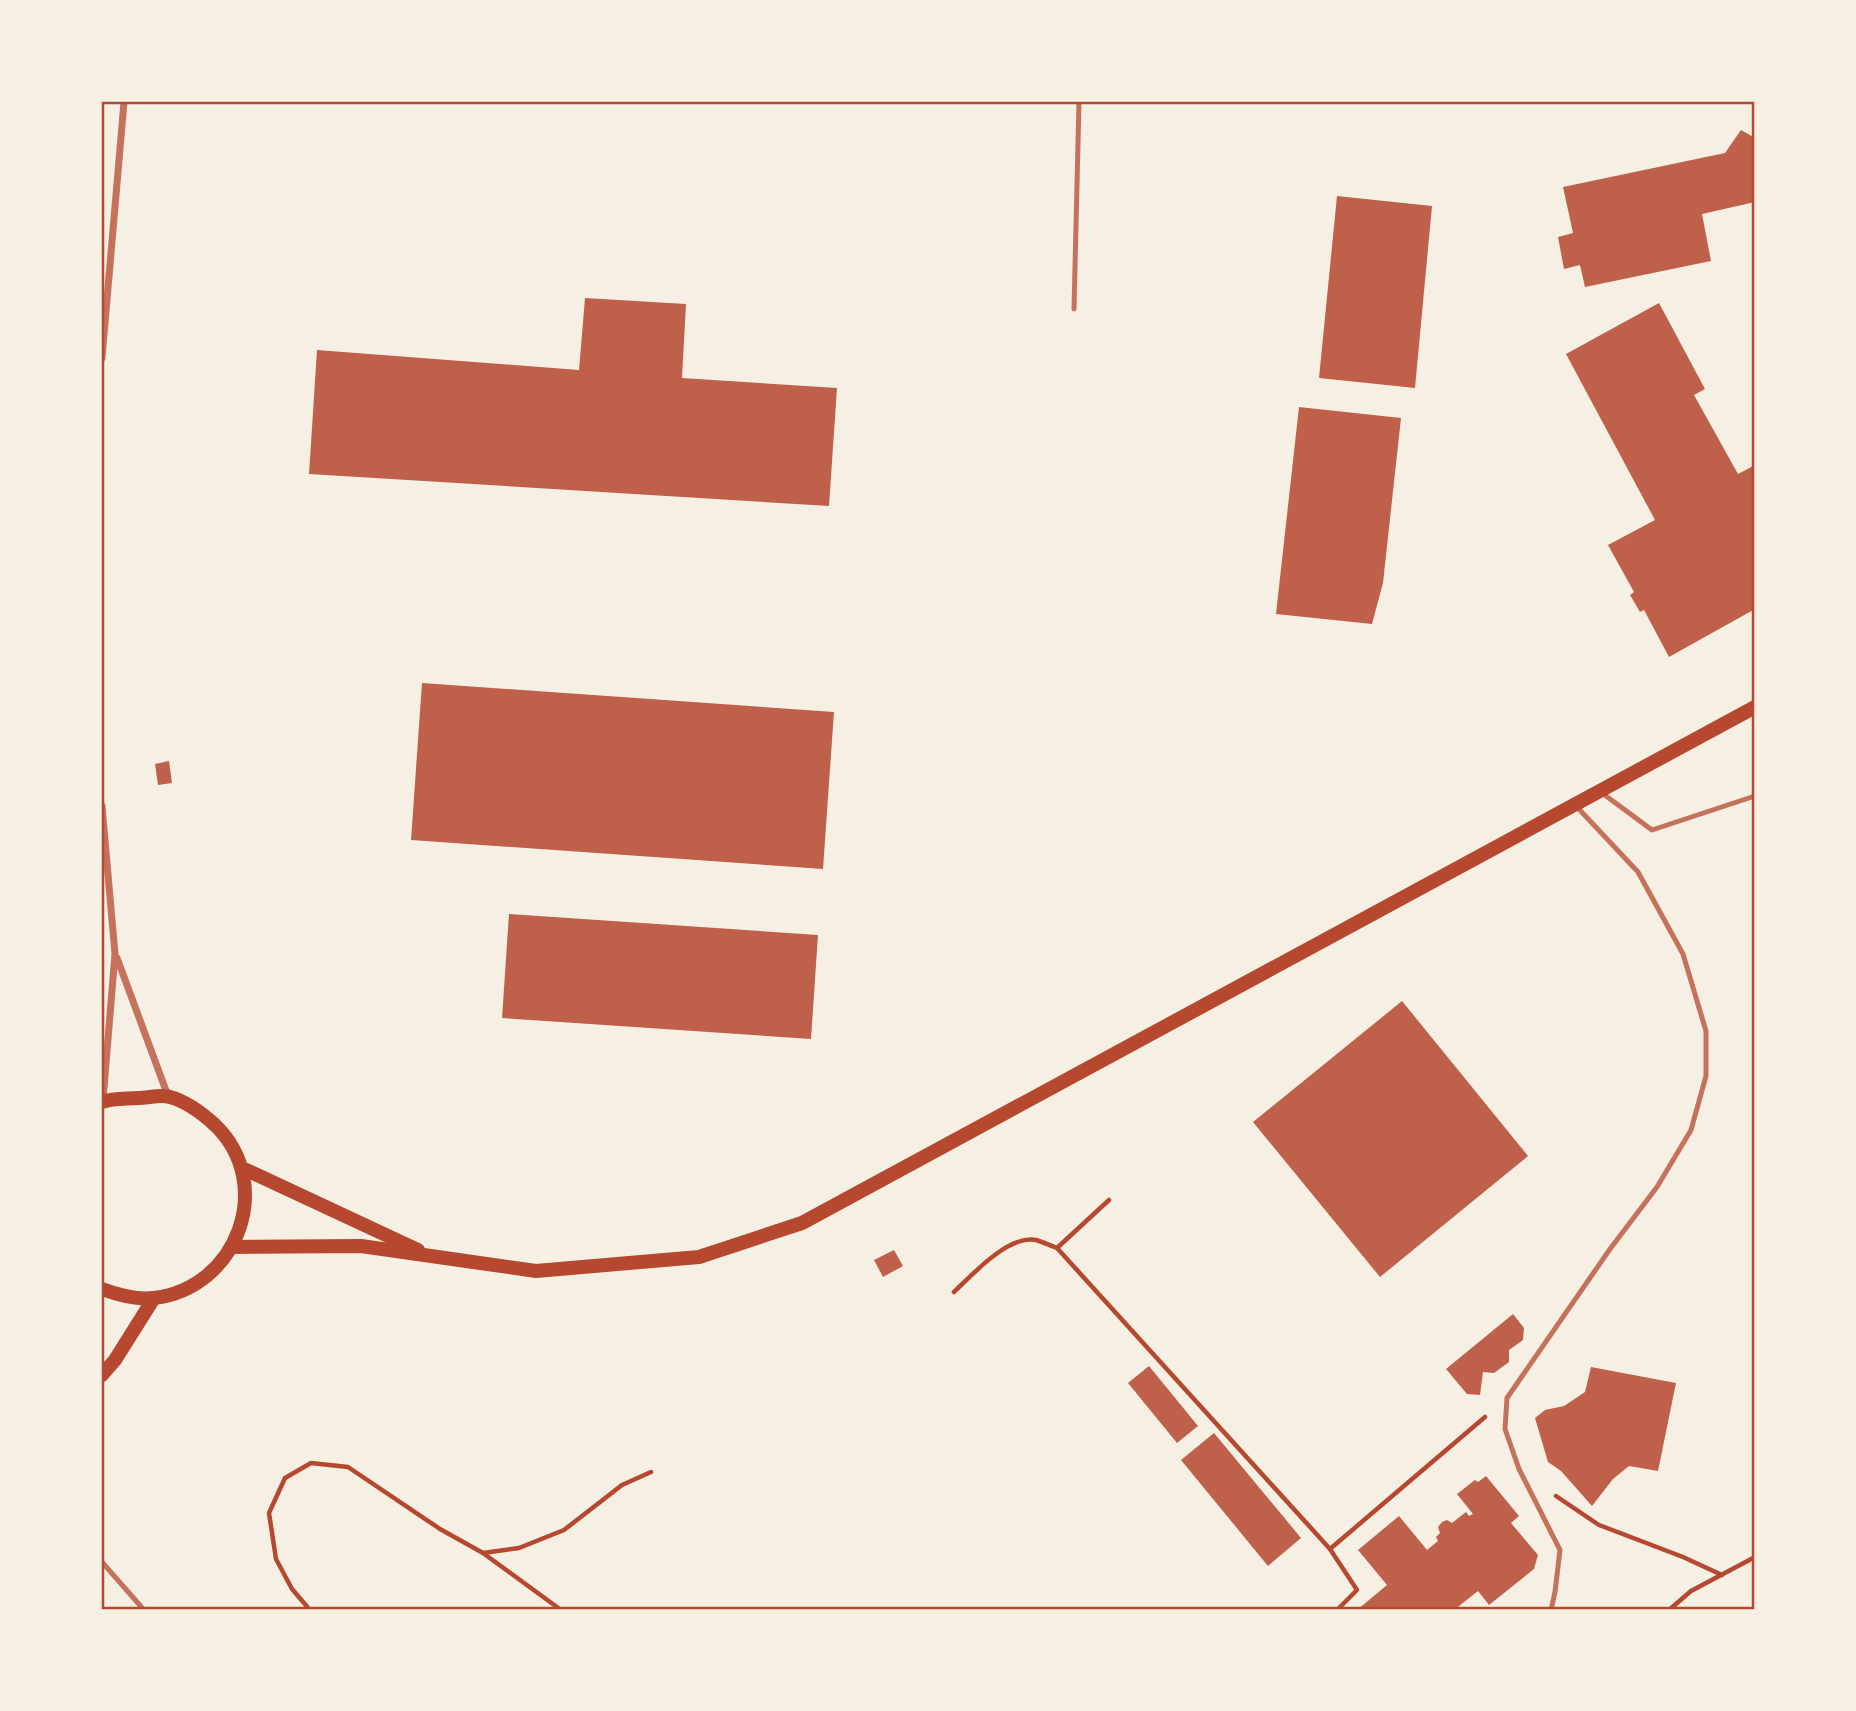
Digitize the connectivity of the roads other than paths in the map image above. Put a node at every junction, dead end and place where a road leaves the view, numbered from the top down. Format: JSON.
{"nodes":[{"id":1,"x":124,"y":102,"type":"edge"},
{"id":2,"x":1079,"y":102,"type":"edge"},
{"id":3,"x":1074,"y":309,"type":"dead end"},
{"id":4,"x":102,"y":358,"type":"edge"},
{"id":5,"x":1755,"y":707,"type":"edge"},
{"id":6,"x":1599,"y":791,"type":"junction"},
{"id":7,"x":1755,"y":796,"type":"edge"},
{"id":8,"x":1574,"y":805,"type":"junction"},
{"id":9,"x":102,"y":806,"type":"edge"},
{"id":10,"x":115,"y":954,"type":"junction"},
{"id":11,"x":169,"y":1096,"type":"junction"},
{"id":12,"x":102,"y":1101,"type":"edge"},
{"id":13,"x":242,"y":1168,"type":"junction"},
{"id":14,"x":232,"y":1247,"type":"junction"},
{"id":15,"x":436,"y":1258,"type":"junction"},
{"id":16,"x":102,"y":1289,"type":"edge"},
{"id":17,"x":154,"y":1298,"type":"junction"},
{"id":18,"x":102,"y":1375,"type":"edge"},
{"id":19,"x":102,"y":1562,"type":"edge"},
{"id":20,"x":144,"y":1609,"type":"edge"},
{"id":21,"x":1550,"y":1609,"type":"edge"}],
"edges":[{"from":1,"to":4,"type":"street"},
{"from":2,"to":3,"type":"lane"},
{"from":5,"to":6,"type":"main road"},
{"from":6,"to":7,"type":"lane"},
{"from":6,"to":8,"type":"main road"},
{"from":8,"to":15,"type":"main road"},
{"from":8,"to":21,"type":"lane"},
{"from":9,"to":10,"type":"street"},
{"from":10,"to":11,"type":"street"},
{"from":10,"to":12,"type":"street"},
{"from":11,"to":12,"type":"main road"},
{"from":11,"to":13,"type":"main road"},
{"from":13,"to":14,"type":"main road"},
{"from":13,"to":15,"type":"main road"},
{"from":14,"to":15,"type":"main road"},
{"from":14,"to":17,"type":"main road"},
{"from":16,"to":17,"type":"main road"},
{"from":17,"to":18,"type":"main road"},
{"from":19,"to":20,"type":"lane"}]}
